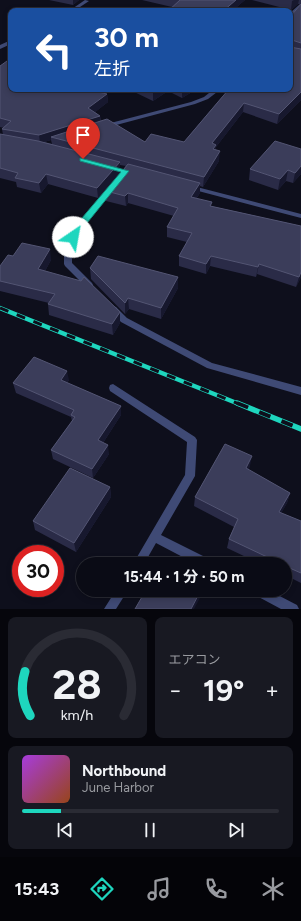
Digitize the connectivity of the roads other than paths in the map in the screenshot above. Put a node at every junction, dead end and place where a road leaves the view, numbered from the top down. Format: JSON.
{"nodes":[{"id":1,"x":87,"y":1,"type":"dead end"},
{"id":2,"x":301,"y":6,"type":"edge"},
{"id":3,"x":76,"y":8,"type":"edge"},
{"id":4,"x":293,"y":13,"type":"edge"},
{"id":5,"x":214,"y":92,"type":"edge"},
{"id":6,"x":98,"y":128,"type":"edge"},
{"id":7,"x":116,"y":182,"type":"edge"},
{"id":8,"x":183,"y":186,"type":"edge"},
{"id":9,"x":301,"y":216,"type":"edge"},
{"id":10,"x":96,"y":292,"type":"edge"},
{"id":11,"x":108,"y":303,"type":"edge"},
{"id":12,"x":113,"y":388,"type":"dead end"},
{"id":13,"x":301,"y":391,"type":"edge"},
{"id":14,"x":155,"y":537,"type":"junction"},
{"id":15,"x":142,"y":557,"type":"edge"},
{"id":16,"x":194,"y":557,"type":"edge"},
{"id":17,"x":118,"y":597,"type":"edge"},
{"id":18,"x":270,"y":597,"type":"edge"},
{"id":19,"x":110,"y":609,"type":"edge"},
{"id":20,"x":293,"y":609,"type":"edge"}],
"edges":[{"from":1,"to":3,"type":"street"},
{"from":2,"to":4,"type":"street"},
{"from":5,"to":6,"type":"street"},
{"from":7,"to":10,"type":"street"},
{"from":8,"to":9,"type":"street"},
{"from":11,"to":13,"type":"street"},
{"from":12,"to":14,"type":"street"},
{"from":14,"to":15,"type":"street"},
{"from":14,"to":16,"type":"street"},
{"from":17,"to":19,"type":"street"},
{"from":18,"to":20,"type":"street"}]}
